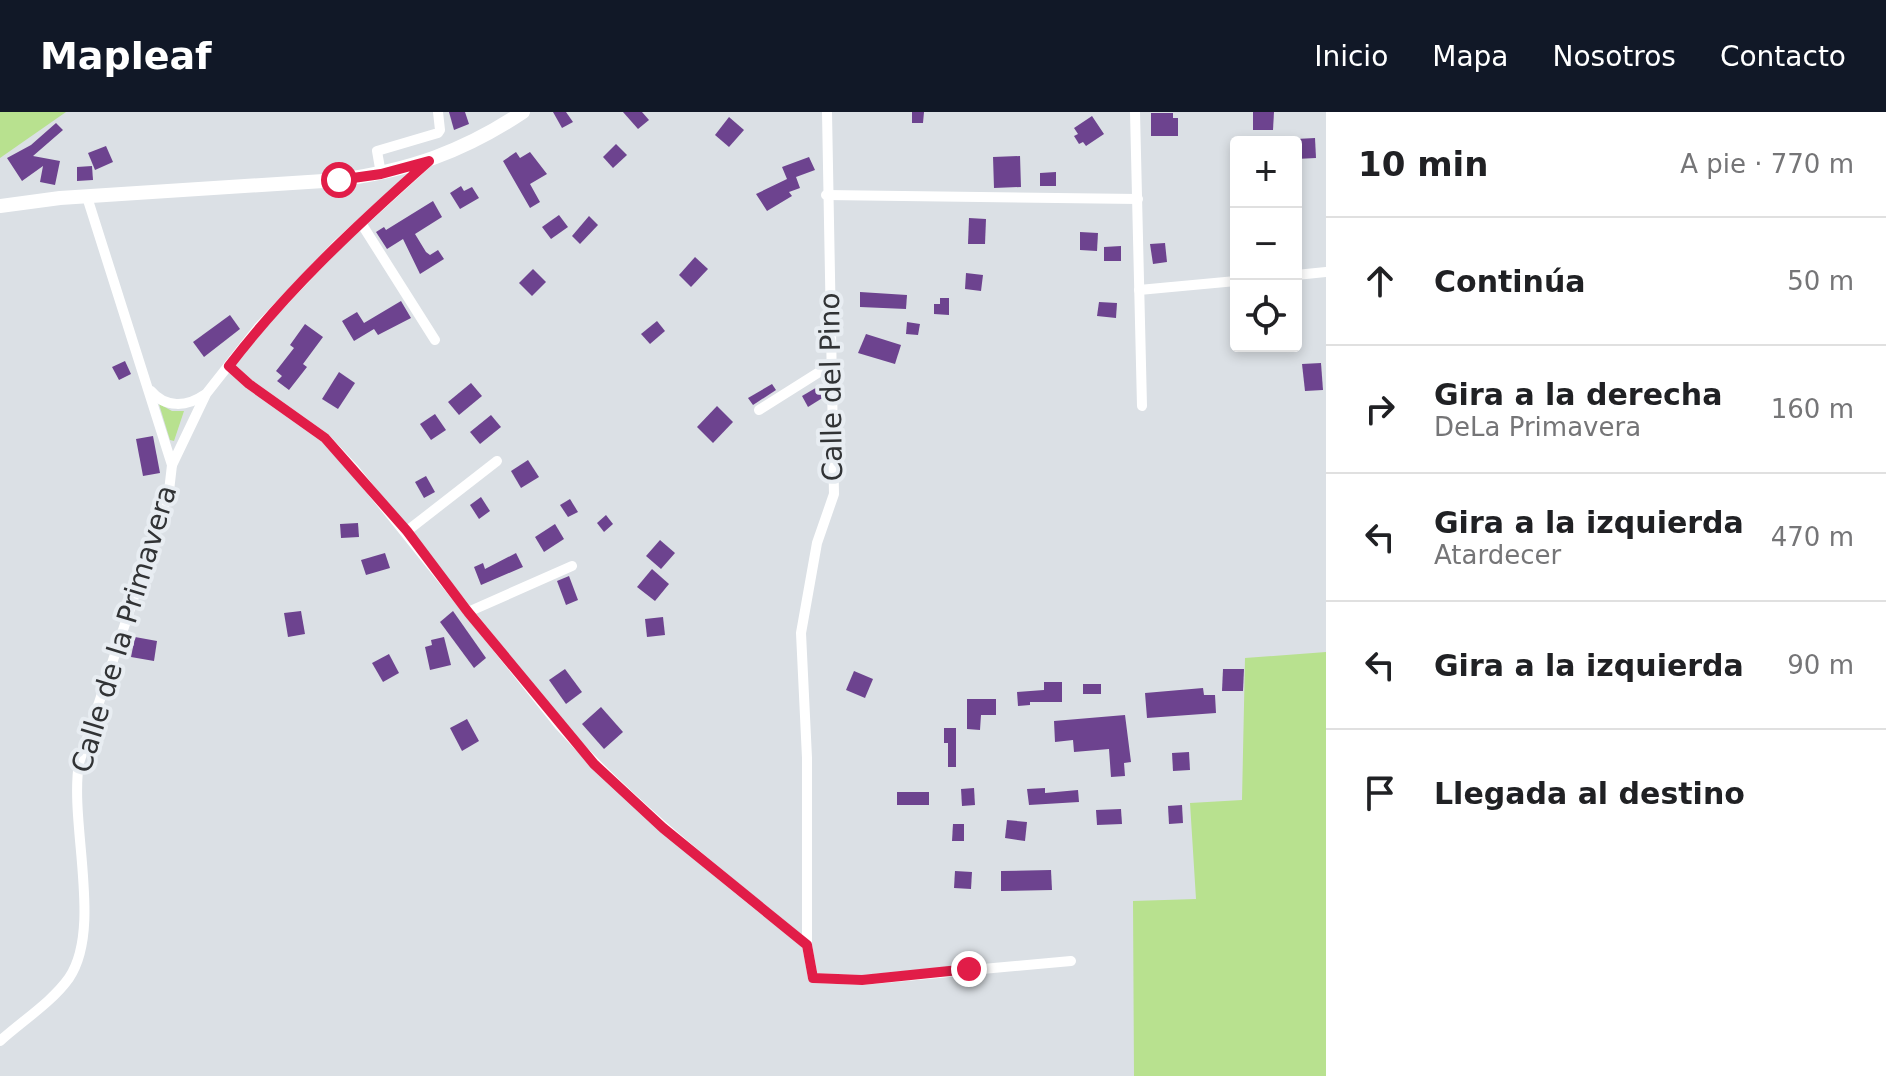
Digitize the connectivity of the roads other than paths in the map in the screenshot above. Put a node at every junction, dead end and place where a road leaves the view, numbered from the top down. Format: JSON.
{"nodes":[{"id":1,"x":438,"y":112,"type":"edge"},
{"id":2,"x":523,"y":112,"type":"edge"},
{"id":3,"x":827,"y":112,"type":"edge"},
{"id":4,"x":1135,"y":112,"type":"edge"},
{"id":5,"x":429,"y":161,"type":"junction"},
{"id":6,"x":381,"y":174,"type":"junction"},
{"id":7,"x":826,"y":195,"type":"junction"},
{"id":8,"x":87,"y":197,"type":"junction"},
{"id":9,"x":1138,"y":199,"type":"junction"},
{"id":10,"x":0,"y":206,"type":"edge"},
{"id":11,"x":361,"y":223,"type":"junction"},
{"id":12,"x":1326,"y":272,"type":"edge"},
{"id":13,"x":1302,"y":274,"type":"edge"},
{"id":14,"x":1230,"y":282,"type":"edge"},
{"id":15,"x":1139,"y":290,"type":"junction"},
{"id":16,"x":435,"y":340,"type":"dead end"},
{"id":17,"x":832,"y":364,"type":"junction"},
{"id":18,"x":229,"y":366,"type":"junction"},
{"id":19,"x":145,"y":379,"type":"junction"},
{"id":20,"x":206,"y":394,"type":"junction"},
{"id":21,"x":1142,"y":406,"type":"dead end"},
{"id":22,"x":759,"y":410,"type":"dead end"},
{"id":23,"x":497,"y":461,"type":"dead end"},
{"id":24,"x":172,"y":465,"type":"junction"},
{"id":25,"x":407,"y":531,"type":"junction"},
{"id":26,"x":572,"y":566,"type":"dead end"},
{"id":27,"x":468,"y":612,"type":"junction"},
{"id":28,"x":807,"y":945,"type":"junction"},
{"id":29,"x":1071,"y":961,"type":"dead end"},
{"id":30,"x":0,"y":1041,"type":"edge"}],
"edges":[{"from":1,"to":6,"type":"street"},
{"from":2,"to":5,"type":"main road"},
{"from":3,"to":7,"type":"street","name":"Calle del Pino"},
{"from":4,"to":9,"type":"street"},
{"from":5,"to":6,"type":"main road"},
{"from":5,"to":11,"type":"street"},
{"from":6,"to":8,"type":"main road"},
{"from":7,"to":9,"type":"street"},
{"from":7,"to":17,"type":"street","name":"Calle del Pino"},
{"from":8,"to":10,"type":"main road"},
{"from":8,"to":19,"type":"street","name":"Calle de la Primavera"},
{"from":9,"to":15,"type":"street"},
{"from":11,"to":16,"type":"street"},
{"from":11,"to":18,"type":"street"},
{"from":12,"to":13,"type":"street"},
{"from":14,"to":15,"type":"street"},
{"from":15,"to":21,"type":"street"},
{"from":17,"to":22,"type":"street"},
{"from":17,"to":28,"type":"street","name":"Calle del Pino"},
{"from":18,"to":20,"type":"street"},
{"from":18,"to":25,"type":"street"},
{"from":19,"to":20,"type":"street"},
{"from":19,"to":24,"type":"street","name":"Calle de la Primavera"},
{"from":20,"to":24,"type":"street"},
{"from":23,"to":25,"type":"street"},
{"from":24,"to":30,"type":"street","name":"Calle de la Primavera"},
{"from":25,"to":27,"type":"street"},
{"from":26,"to":27,"type":"street"},
{"from":27,"to":28,"type":"street"},
{"from":28,"to":29,"type":"street"}]}
